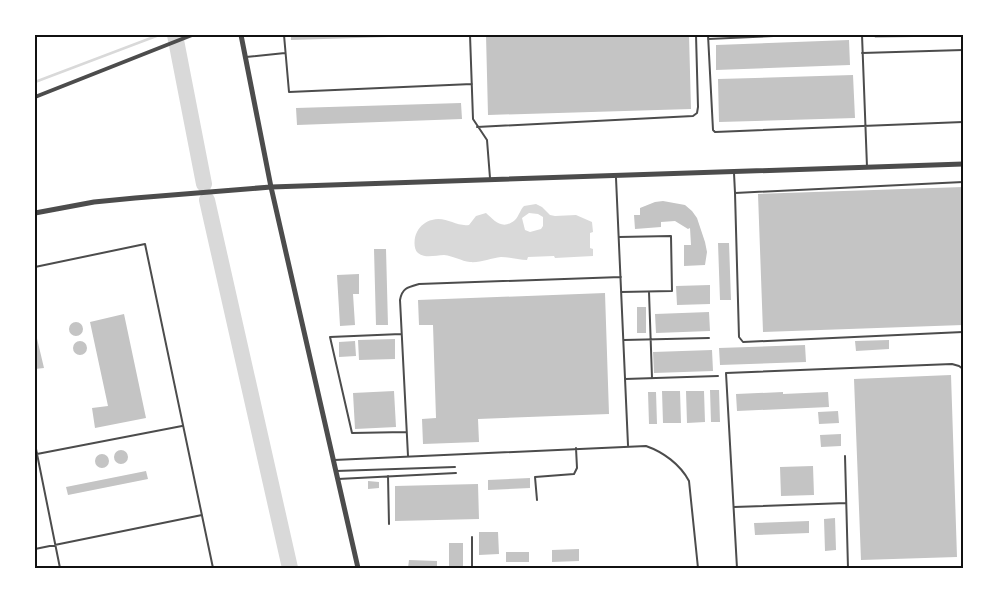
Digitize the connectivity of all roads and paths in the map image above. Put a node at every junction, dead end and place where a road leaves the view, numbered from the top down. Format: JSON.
{"nodes":[{"id":1,"x":192,"y":35,"type":"edge"},
{"id":2,"x":241,"y":35,"type":"edge"},
{"id":3,"x":284,"y":35,"type":"edge"},
{"id":4,"x":470,"y":35,"type":"edge"},
{"id":5,"x":696,"y":35,"type":"edge"},
{"id":6,"x":708,"y":35,"type":"edge"},
{"id":7,"x":797,"y":35,"type":"edge"},
{"id":8,"x":862,"y":35,"type":"edge"},
{"id":9,"x":708,"y":39,"type":"junction"},
{"id":10,"x":963,"y":50,"type":"edge"},
{"id":11,"x":285,"y":53,"type":"junction"},
{"id":12,"x":862,"y":53,"type":"junction"},
{"id":13,"x":246,"y":57,"type":"junction"},
{"id":14,"x":472,"y":84,"type":"junction"},
{"id":15,"x":35,"y":97,"type":"edge"},
{"id":16,"x":963,"y":122,"type":"edge"},
{"id":17,"x":865,"y":126,"type":"junction"},
{"id":18,"x":477,"y":127,"type":"junction"},
{"id":19,"x":963,"y":164,"type":"edge"},
{"id":20,"x":867,"y":167,"type":"junction"},
{"id":21,"x":734,"y":171,"type":"junction"},
{"id":22,"x":616,"y":175,"type":"junction"},
{"id":23,"x":490,"y":179,"type":"junction"},
{"id":24,"x":963,"y":182,"type":"edge"},
{"id":25,"x":271,"y":187,"type":"junction"},
{"id":26,"x":735,"y":193,"type":"junction"},
{"id":27,"x":35,"y":213,"type":"edge"},
{"id":28,"x":619,"y":237,"type":"junction"},
{"id":29,"x":35,"y":267,"type":"edge"},
{"id":30,"x":621,"y":277,"type":"junction"},
{"id":31,"x":621,"y":292,"type":"junction"},
{"id":32,"x":649,"y":292,"type":"junction"},
{"id":33,"x":963,"y":332,"type":"edge"},
{"id":34,"x":402,"y":334,"type":"junction"},
{"id":35,"x":709,"y":338,"type":"dead end"},
{"id":36,"x":624,"y":340,"type":"junction"},
{"id":37,"x":650,"y":340,"type":"junction"},
{"id":38,"x":963,"y":370,"type":"edge"},
{"id":39,"x":718,"y":376,"type":"dead end"},
{"id":40,"x":652,"y":378,"type":"junction"},
{"id":41,"x":625,"y":379,"type":"junction"},
{"id":42,"x":183,"y":426,"type":"junction"},
{"id":43,"x":406,"y":432,"type":"junction"},
{"id":44,"x":35,"y":444,"type":"edge"},
{"id":45,"x":628,"y":446,"type":"junction"},
{"id":46,"x":576,"y":448,"type":"junction"},
{"id":47,"x":37,"y":454,"type":"junction"},
{"id":48,"x":408,"y":456,"type":"junction"},
{"id":49,"x":845,"y":456,"type":"dead end"},
{"id":50,"x":334,"y":460,"type":"junction"},
{"id":51,"x":455,"y":467,"type":"dead end"},
{"id":52,"x":336,"y":471,"type":"junction"},
{"id":53,"x":456,"y":473,"type":"dead end"},
{"id":54,"x":388,"y":476,"type":"junction"},
{"id":55,"x":338,"y":479,"type":"junction"},
{"id":56,"x":537,"y":500,"type":"dead end"},
{"id":57,"x":846,"y":503,"type":"junction"},
{"id":58,"x":734,"y":507,"type":"junction"},
{"id":59,"x":202,"y":515,"type":"junction"},
{"id":60,"x":389,"y":524,"type":"dead end"},
{"id":61,"x":472,"y":537,"type":"dead end"},
{"id":62,"x":55,"y":545,"type":"junction"},
{"id":63,"x":35,"y":549,"type":"edge"},
{"id":64,"x":60,"y":568,"type":"edge"},
{"id":65,"x":213,"y":568,"type":"edge"},
{"id":66,"x":358,"y":568,"type":"edge"},
{"id":67,"x":472,"y":568,"type":"edge"},
{"id":68,"x":698,"y":568,"type":"edge"},
{"id":69,"x":737,"y":568,"type":"edge"},
{"id":70,"x":848,"y":568,"type":"edge"}],
"edges":[{"from":1,"to":15,"type":"street"},
{"from":2,"to":13,"type":"street"},
{"from":3,"to":11,"type":"lane"},
{"from":4,"to":14,"type":"lane"},
{"from":5,"to":18,"type":"lane"},
{"from":6,"to":9,"type":"lane"},
{"from":7,"to":9,"type":"lane"},
{"from":8,"to":12,"type":"lane"},
{"from":9,"to":17,"type":"lane"},
{"from":10,"to":12,"type":"lane"},
{"from":11,"to":13,"type":"lane"},
{"from":11,"to":14,"type":"lane"},
{"from":12,"to":17,"type":"lane"},
{"from":13,"to":25,"type":"street"},
{"from":14,"to":18,"type":"lane"},
{"from":16,"to":17,"type":"lane"},
{"from":17,"to":20,"type":"lane"},
{"from":18,"to":23,"type":"lane"},
{"from":19,"to":20,"type":"street"},
{"from":20,"to":21,"type":"street"},
{"from":21,"to":22,"type":"street"},
{"from":21,"to":26,"type":"lane"},
{"from":22,"to":23,"type":"street"},
{"from":22,"to":28,"type":"lane"},
{"from":23,"to":25,"type":"street"},
{"from":24,"to":26,"type":"lane"},
{"from":25,"to":27,"type":"street"},
{"from":25,"to":50,"type":"street"},
{"from":26,"to":33,"type":"lane"},
{"from":28,"to":30,"type":"lane"},
{"from":28,"to":32,"type":"lane"},
{"from":29,"to":42,"type":"lane"},
{"from":30,"to":31,"type":"lane"},
{"from":30,"to":34,"type":"lane"},
{"from":31,"to":32,"type":"lane"},
{"from":31,"to":36,"type":"lane"},
{"from":32,"to":37,"type":"lane"},
{"from":34,"to":43,"type":"lane"},
{"from":34,"to":43,"type":"lane"},
{"from":35,"to":37,"type":"lane"},
{"from":36,"to":37,"type":"lane"},
{"from":36,"to":41,"type":"lane"},
{"from":37,"to":40,"type":"lane"},
{"from":38,"to":58,"type":"lane"},
{"from":39,"to":40,"type":"lane"},
{"from":40,"to":41,"type":"lane"},
{"from":41,"to":45,"type":"lane"},
{"from":42,"to":47,"type":"lane"},
{"from":42,"to":59,"type":"lane"},
{"from":43,"to":48,"type":"lane"},
{"from":44,"to":47,"type":"lane"},
{"from":45,"to":46,"type":"lane"},
{"from":45,"to":68,"type":"lane"},
{"from":46,"to":48,"type":"lane"},
{"from":46,"to":56,"type":"lane"},
{"from":47,"to":62,"type":"lane"},
{"from":48,"to":50,"type":"lane"},
{"from":49,"to":57,"type":"lane"},
{"from":50,"to":52,"type":"street"},
{"from":51,"to":52,"type":"lane"},
{"from":52,"to":55,"type":"street"},
{"from":53,"to":54,"type":"lane"},
{"from":54,"to":55,"type":"lane"},
{"from":54,"to":60,"type":"lane"},
{"from":55,"to":66,"type":"street"},
{"from":57,"to":58,"type":"lane"},
{"from":57,"to":70,"type":"lane"},
{"from":58,"to":69,"type":"lane"},
{"from":59,"to":62,"type":"lane"},
{"from":59,"to":65,"type":"lane"},
{"from":61,"to":67,"type":"lane"},
{"from":62,"to":63,"type":"lane"},
{"from":62,"to":64,"type":"lane"}]}
